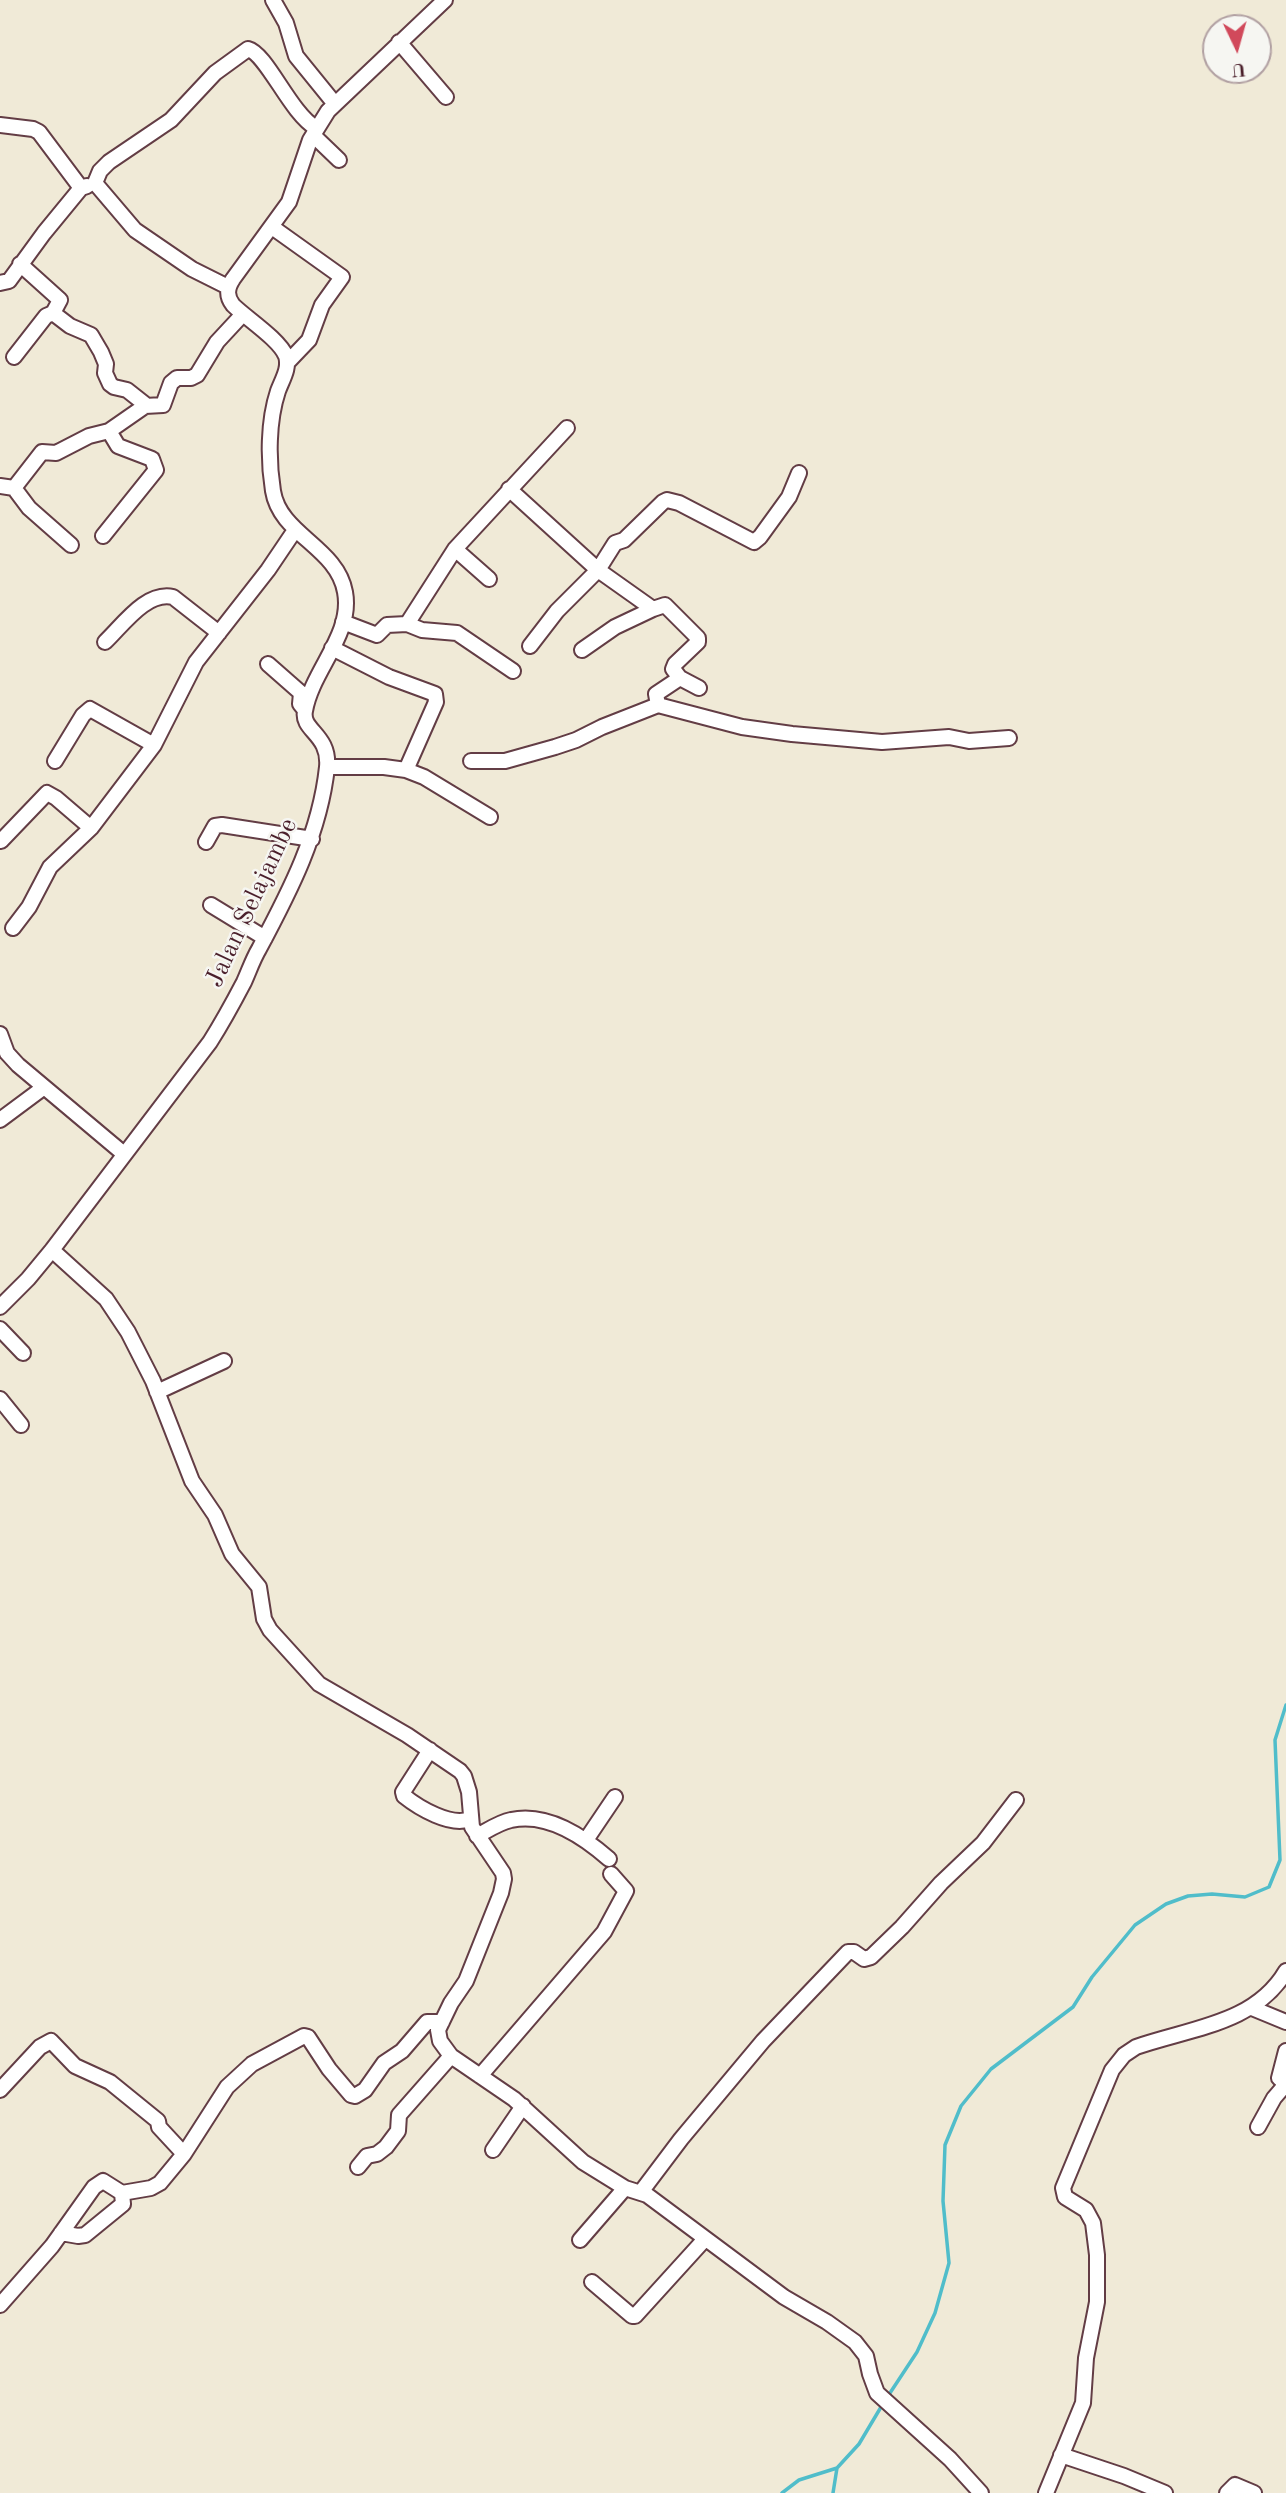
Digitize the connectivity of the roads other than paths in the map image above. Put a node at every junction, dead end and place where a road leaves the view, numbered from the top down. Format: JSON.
{"nodes":[{"id":1,"x":273,"y":0,"type":"edge"},
{"id":2,"x":445,"y":0,"type":"edge"},
{"id":3,"x":399,"y":42,"type":"junction"},
{"id":4,"x":446,"y":97,"type":"dead end"},
{"id":5,"x":335,"y":104,"type":"junction"},
{"id":6,"x":0,"y":125,"type":"edge"},
{"id":7,"x":315,"y":132,"type":"junction"},
{"id":8,"x":339,"y":160,"type":"dead end"},
{"id":9,"x":88,"y":186,"type":"junction"},
{"id":10,"x":272,"y":227,"type":"junction"},
{"id":11,"x":20,"y":264,"type":"junction"},
{"id":12,"x":0,"y":283,"type":"edge"},
{"id":13,"x":228,"y":287,"type":"junction"},
{"id":14,"x":53,"y":313,"type":"junction"},
{"id":15,"x":243,"y":314,"type":"junction"},
{"id":16,"x":14,"y":357,"type":"dead end"},
{"id":17,"x":287,"y":363,"type":"junction"},
{"id":18,"x":146,"y":405,"type":"junction"},
{"id":19,"x":567,"y":428,"type":"dead end"},
{"id":20,"x":109,"y":431,"type":"junction"},
{"id":21,"x":799,"y":473,"type":"dead end"},
{"id":22,"x":7,"y":487,"type":"edge"},
{"id":23,"x":509,"y":489,"type":"junction"},
{"id":24,"x":295,"y":530,"type":"junction"},
{"id":25,"x":103,"y":536,"type":"dead end"},
{"id":26,"x":71,"y":545,"type":"dead end"},
{"id":27,"x":455,"y":549,"type":"junction"},
{"id":28,"x":598,"y":570,"type":"junction"},
{"id":29,"x":489,"y":579,"type":"dead end"},
{"id":30,"x":653,"y":609,"type":"junction"},
{"id":31,"x":343,"y":622,"type":"junction"},
{"id":32,"x":407,"y":624,"type":"junction"},
{"id":33,"x":219,"y":633,"type":"junction"},
{"id":34,"x":105,"y":642,"type":"dead end"},
{"id":35,"x":530,"y":646,"type":"dead end"},
{"id":36,"x":332,"y":648,"type":"junction"},
{"id":37,"x":582,"y":650,"type":"dead end"},
{"id":38,"x":268,"y":664,"type":"dead end"},
{"id":39,"x":513,"y":671,"type":"dead end"},
{"id":40,"x":680,"y":678,"type":"junction"},
{"id":41,"x":699,"y":688,"type":"dead end"},
{"id":42,"x":658,"y":705,"type":"junction"},
{"id":43,"x":305,"y":709,"type":"junction"},
{"id":44,"x":1009,"y":738,"type":"dead end"},
{"id":45,"x":154,"y":745,"type":"junction"},
{"id":46,"x":55,"y":761,"type":"dead end"},
{"id":47,"x":471,"y":761,"type":"dead end"},
{"id":48,"x":327,"y":767,"type":"junction"},
{"id":49,"x":405,"y":770,"type":"junction"},
{"id":50,"x":490,"y":817,"type":"dead end"},
{"id":51,"x":90,"y":828,"type":"junction"},
{"id":52,"x":312,"y":839,"type":"junction"},
{"id":53,"x":1,"y":841,"type":"edge"},
{"id":54,"x":206,"y":842,"type":"dead end"},
{"id":55,"x":211,"y":905,"type":"dead end"},
{"id":56,"x":13,"y":928,"type":"dead end"},
{"id":57,"x":265,"y":938,"type":"junction"},
{"id":58,"x":0,"y":1034,"type":"edge"},
{"id":59,"x":43,"y":1088,"type":"junction"},
{"id":60,"x":0,"y":1120,"type":"edge"},
{"id":61,"x":124,"y":1154,"type":"junction"},
{"id":62,"x":52,"y":1251,"type":"junction"},
{"id":63,"x":0,"y":1307,"type":"edge"},
{"id":64,"x":0,"y":1329,"type":"edge"},
{"id":65,"x":23,"y":1353,"type":"dead end"},
{"id":66,"x":224,"y":1361,"type":"dead end"},
{"id":67,"x":158,"y":1392,"type":"junction"},
{"id":68,"x":0,"y":1399,"type":"edge"},
{"id":69,"x":21,"y":1424,"type":"dead end"},
{"id":70,"x":430,"y":1750,"type":"junction"},
{"id":71,"x":615,"y":1797,"type":"dead end"},
{"id":72,"x":1016,"y":1801,"type":"dead end"},
{"id":73,"x":470,"y":1819,"type":"junction"},
{"id":74,"x":477,"y":1836,"type":"junction"},
{"id":75,"x":586,"y":1840,"type":"junction"},
{"id":76,"x":1286,"y":1971,"type":"edge"},
{"id":77,"x":1252,"y":2008,"type":"junction"},
{"id":78,"x":442,"y":2022,"type":"junction"},
{"id":79,"x":1286,"y":2022,"type":"edge"},
{"id":80,"x":1286,"y":2051,"type":"edge"},
{"id":81,"x":451,"y":2056,"type":"junction"},
{"id":82,"x":480,"y":2076,"type":"junction"},
{"id":83,"x":1286,"y":2084,"type":"edge"},
{"id":84,"x":0,"y":2090,"type":"edge"},
{"id":85,"x":523,"y":2106,"type":"junction"},
{"id":86,"x":1258,"y":2127,"type":"dead end"},
{"id":87,"x":493,"y":2150,"type":"dead end"},
{"id":88,"x":184,"y":2154,"type":"junction"},
{"id":89,"x":358,"y":2167,"type":"dead end"},
{"id":90,"x":625,"y":2188,"type":"junction"},
{"id":91,"x":641,"y":2192,"type":"junction"},
{"id":92,"x":122,"y":2193,"type":"junction"},
{"id":93,"x":61,"y":2233,"type":"junction"},
{"id":94,"x":705,"y":2239,"type":"junction"},
{"id":95,"x":580,"y":2240,"type":"dead end"},
{"id":96,"x":592,"y":2282,"type":"dead end"},
{"id":97,"x":0,"y":2305,"type":"edge"},
{"id":98,"x":1061,"y":2455,"type":"junction"},
{"id":99,"x":1145,"y":2489,"type":"edge"},
{"id":100,"x":981,"y":2493,"type":"edge"},
{"id":101,"x":1046,"y":2493,"type":"edge"},
{"id":102,"x":1165,"y":2493,"type":"edge"},
{"id":103,"x":1227,"y":2493,"type":"edge"},
{"id":104,"x":1254,"y":2493,"type":"edge"}],
"edges":[{"from":1,"to":5,"type":"street"},
{"from":2,"to":3,"type":"street"},
{"from":3,"to":4,"type":"street"},
{"from":3,"to":5,"type":"street"},
{"from":5,"to":7,"type":"street"},
{"from":6,"to":9,"type":"street"},
{"from":7,"to":8,"type":"street"},
{"from":7,"to":9,"type":"street"},
{"from":7,"to":10,"type":"street"},
{"from":9,"to":11,"type":"street"},
{"from":9,"to":13,"type":"street"},
{"from":10,"to":13,"type":"street"},
{"from":10,"to":17,"type":"street"},
{"from":11,"to":12,"type":"street"},
{"from":11,"to":14,"type":"street"},
{"from":13,"to":15,"type":"street"},
{"from":14,"to":16,"type":"street"},
{"from":14,"to":18,"type":"street"},
{"from":15,"to":17,"type":"street"},
{"from":15,"to":18,"type":"street"},
{"from":17,"to":24,"type":"street"},
{"from":18,"to":20,"type":"street"},
{"from":19,"to":23,"type":"street"},
{"from":20,"to":22,"type":"street"},
{"from":20,"to":25,"type":"street"},
{"from":21,"to":28,"type":"street"},
{"from":22,"to":26,"type":"street"},
{"from":23,"to":27,"type":"street"},
{"from":23,"to":28,"type":"street"},
{"from":24,"to":31,"type":"street"},
{"from":24,"to":33,"type":"street"},
{"from":27,"to":29,"type":"street"},
{"from":27,"to":32,"type":"street"},
{"from":28,"to":30,"type":"street"},
{"from":28,"to":35,"type":"street"},
{"from":30,"to":37,"type":"street"},
{"from":30,"to":40,"type":"street"},
{"from":31,"to":32,"type":"street"},
{"from":31,"to":36,"type":"street"},
{"from":32,"to":39,"type":"street"},
{"from":33,"to":34,"type":"street"},
{"from":33,"to":45,"type":"street"},
{"from":36,"to":43,"type":"street"},
{"from":36,"to":49,"type":"street"},
{"from":38,"to":43,"type":"street","name":"Jalan Selajambe"},
{"from":40,"to":41,"type":"street"},
{"from":40,"to":42,"type":"street"},
{"from":42,"to":44,"type":"street"},
{"from":42,"to":47,"type":"street"},
{"from":43,"to":48,"type":"street","name":"Jalan Selajambe"},
{"from":45,"to":46,"type":"street"},
{"from":45,"to":51,"type":"street"},
{"from":48,"to":49,"type":"street"},
{"from":48,"to":52,"type":"street","name":"Jalan Selajambe"},
{"from":49,"to":50,"type":"street"},
{"from":51,"to":53,"type":"street"},
{"from":51,"to":56,"type":"street"},
{"from":52,"to":54,"type":"street"},
{"from":52,"to":57,"type":"street","name":"Jalan Selajambe"},
{"from":55,"to":57,"type":"street"},
{"from":57,"to":61,"type":"street","name":"Jalan Selajambe"},
{"from":58,"to":59,"type":"street"},
{"from":59,"to":60,"type":"street"},
{"from":59,"to":61,"type":"street"},
{"from":61,"to":62,"type":"street","name":"Jalan Selajambe"},
{"from":62,"to":63,"type":"street","name":"Jalan Selajambe"},
{"from":62,"to":67,"type":"street"},
{"from":64,"to":65,"type":"street"},
{"from":66,"to":67,"type":"street"},
{"from":67,"to":70,"type":"street"},
{"from":68,"to":69,"type":"street"},
{"from":70,"to":73,"type":"street"},
{"from":70,"to":73,"type":"street"},
{"from":71,"to":75,"type":"street"},
{"from":72,"to":91,"type":"street"},
{"from":73,"to":74,"type":"street"},
{"from":74,"to":75,"type":"street"},
{"from":74,"to":78,"type":"street"},
{"from":75,"to":82,"type":"street"},
{"from":76,"to":77,"type":"street"},
{"from":77,"to":79,"type":"street"},
{"from":77,"to":98,"type":"street"},
{"from":78,"to":81,"type":"street"},
{"from":78,"to":88,"type":"street"},
{"from":80,"to":83,"type":"street"},
{"from":81,"to":82,"type":"street"},
{"from":81,"to":89,"type":"street"},
{"from":82,"to":85,"type":"street"},
{"from":83,"to":86,"type":"street"},
{"from":84,"to":88,"type":"street"},
{"from":85,"to":87,"type":"street"},
{"from":85,"to":90,"type":"street"},
{"from":88,"to":92,"type":"street"},
{"from":90,"to":91,"type":"street"},
{"from":90,"to":95,"type":"street"},
{"from":91,"to":94,"type":"street"},
{"from":92,"to":93,"type":"street"},
{"from":92,"to":93,"type":"street"},
{"from":93,"to":97,"type":"street"},
{"from":94,"to":96,"type":"street"},
{"from":94,"to":100,"type":"street"},
{"from":98,"to":99,"type":"street"},
{"from":98,"to":101,"type":"street"},
{"from":99,"to":102,"type":"street"},
{"from":103,"to":104,"type":"street"}]}
